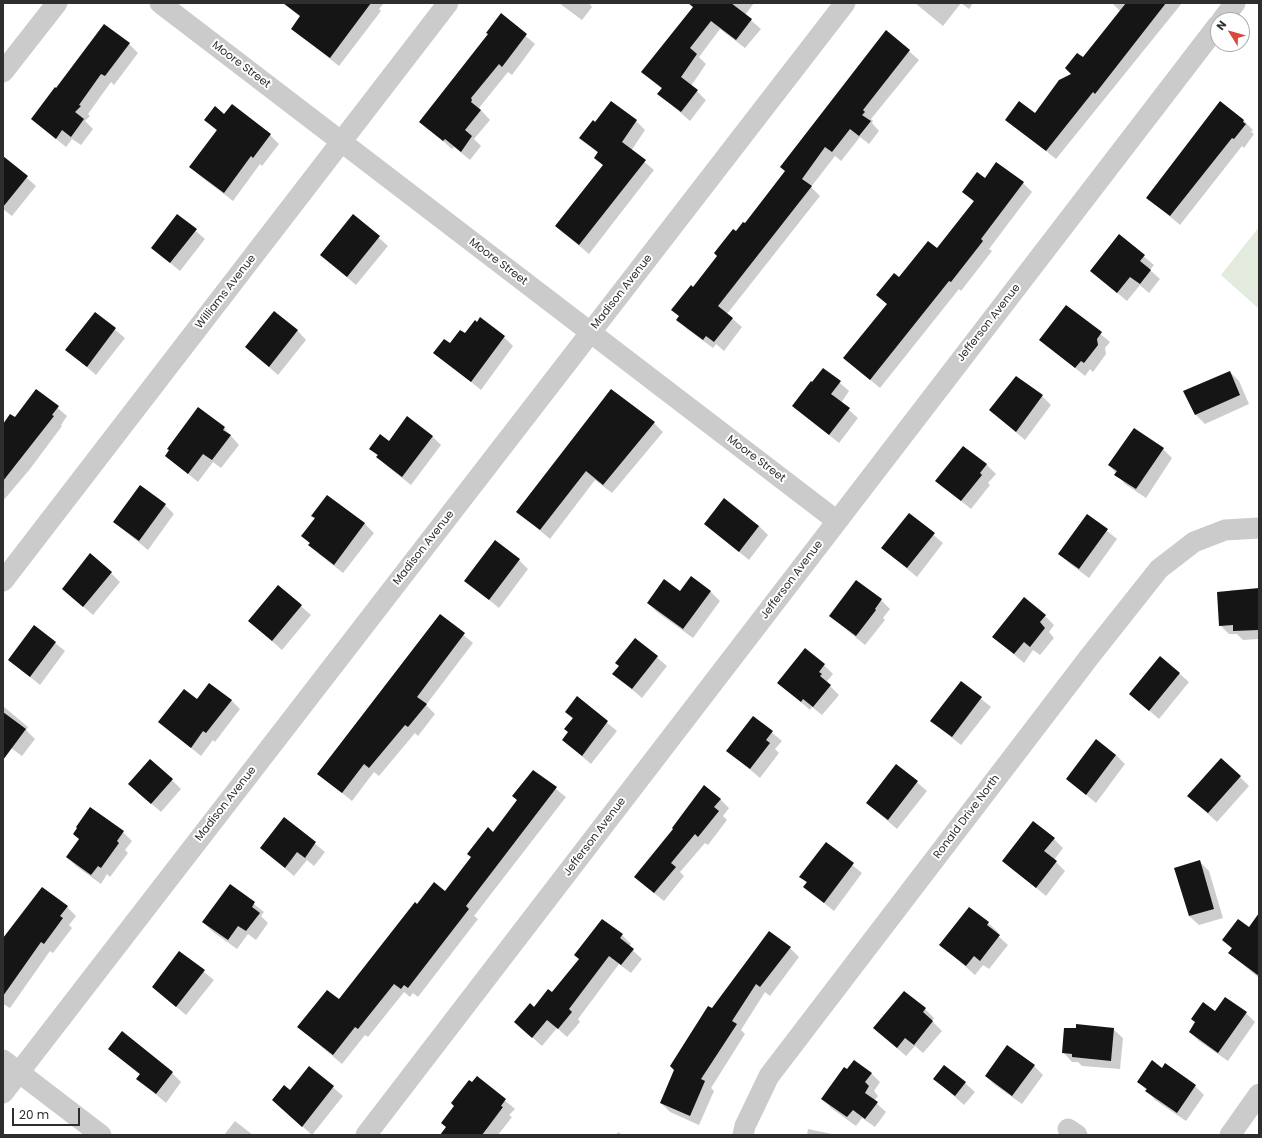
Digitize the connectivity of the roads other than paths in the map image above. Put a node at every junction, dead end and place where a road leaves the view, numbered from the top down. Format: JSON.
{"nodes":[{"id":1,"x":57,"y":3,"type":"edge"},
{"id":2,"x":160,"y":3,"type":"edge"},
{"id":3,"x":448,"y":3,"type":"edge"},
{"id":4,"x":845,"y":3,"type":"edge"},
{"id":5,"x":1235,"y":3,"type":"edge"},
{"id":6,"x":1228,"y":12,"type":"edge"},
{"id":7,"x":1210,"y":35,"type":"edge"},
{"id":8,"x":3,"y":72,"type":"edge"},
{"id":9,"x":341,"y":142,"type":"junction"},
{"id":10,"x":590,"y":333,"type":"junction"},
{"id":11,"x":837,"y":521,"type":"junction"},
{"id":12,"x":1259,"y":528,"type":"edge"},
{"id":13,"x":3,"y":581,"type":"edge"},
{"id":14,"x":11,"y":1066,"type":"edge"},
{"id":15,"x":3,"y":1093,"type":"edge"},
{"id":16,"x":1259,"y":1094,"type":"edge"},
{"id":17,"x":101,"y":1135,"type":"edge"},
{"id":18,"x":366,"y":1135,"type":"edge"},
{"id":19,"x":743,"y":1135,"type":"edge"},
{"id":20,"x":1230,"y":1135,"type":"edge"}],
"edges":[{"from":1,"to":8,"type":"street"},
{"from":2,"to":9,"type":"street","name":"Moore Street"},
{"from":3,"to":9,"type":"street","name":"Williams Avenue"},
{"from":4,"to":10,"type":"street","name":"Madison Avenue"},
{"from":5,"to":6,"type":"street"},
{"from":7,"to":11,"type":"street","name":"Jefferson Avenue"},
{"from":9,"to":10,"type":"street","name":"Moore Street"},
{"from":9,"to":13,"type":"street","name":"Williams Avenue"},
{"from":10,"to":11,"type":"street","name":"Moore Street"},
{"from":10,"to":14,"type":"street","name":"Madison Avenue"},
{"from":11,"to":18,"type":"street","name":"Jefferson Avenue"},
{"from":12,"to":19,"type":"street","name":"Ronald Drive North"},
{"from":14,"to":15,"type":"street","name":"Madison Avenue"},
{"from":14,"to":17,"type":"street"},
{"from":16,"to":20,"type":"street"}]}
